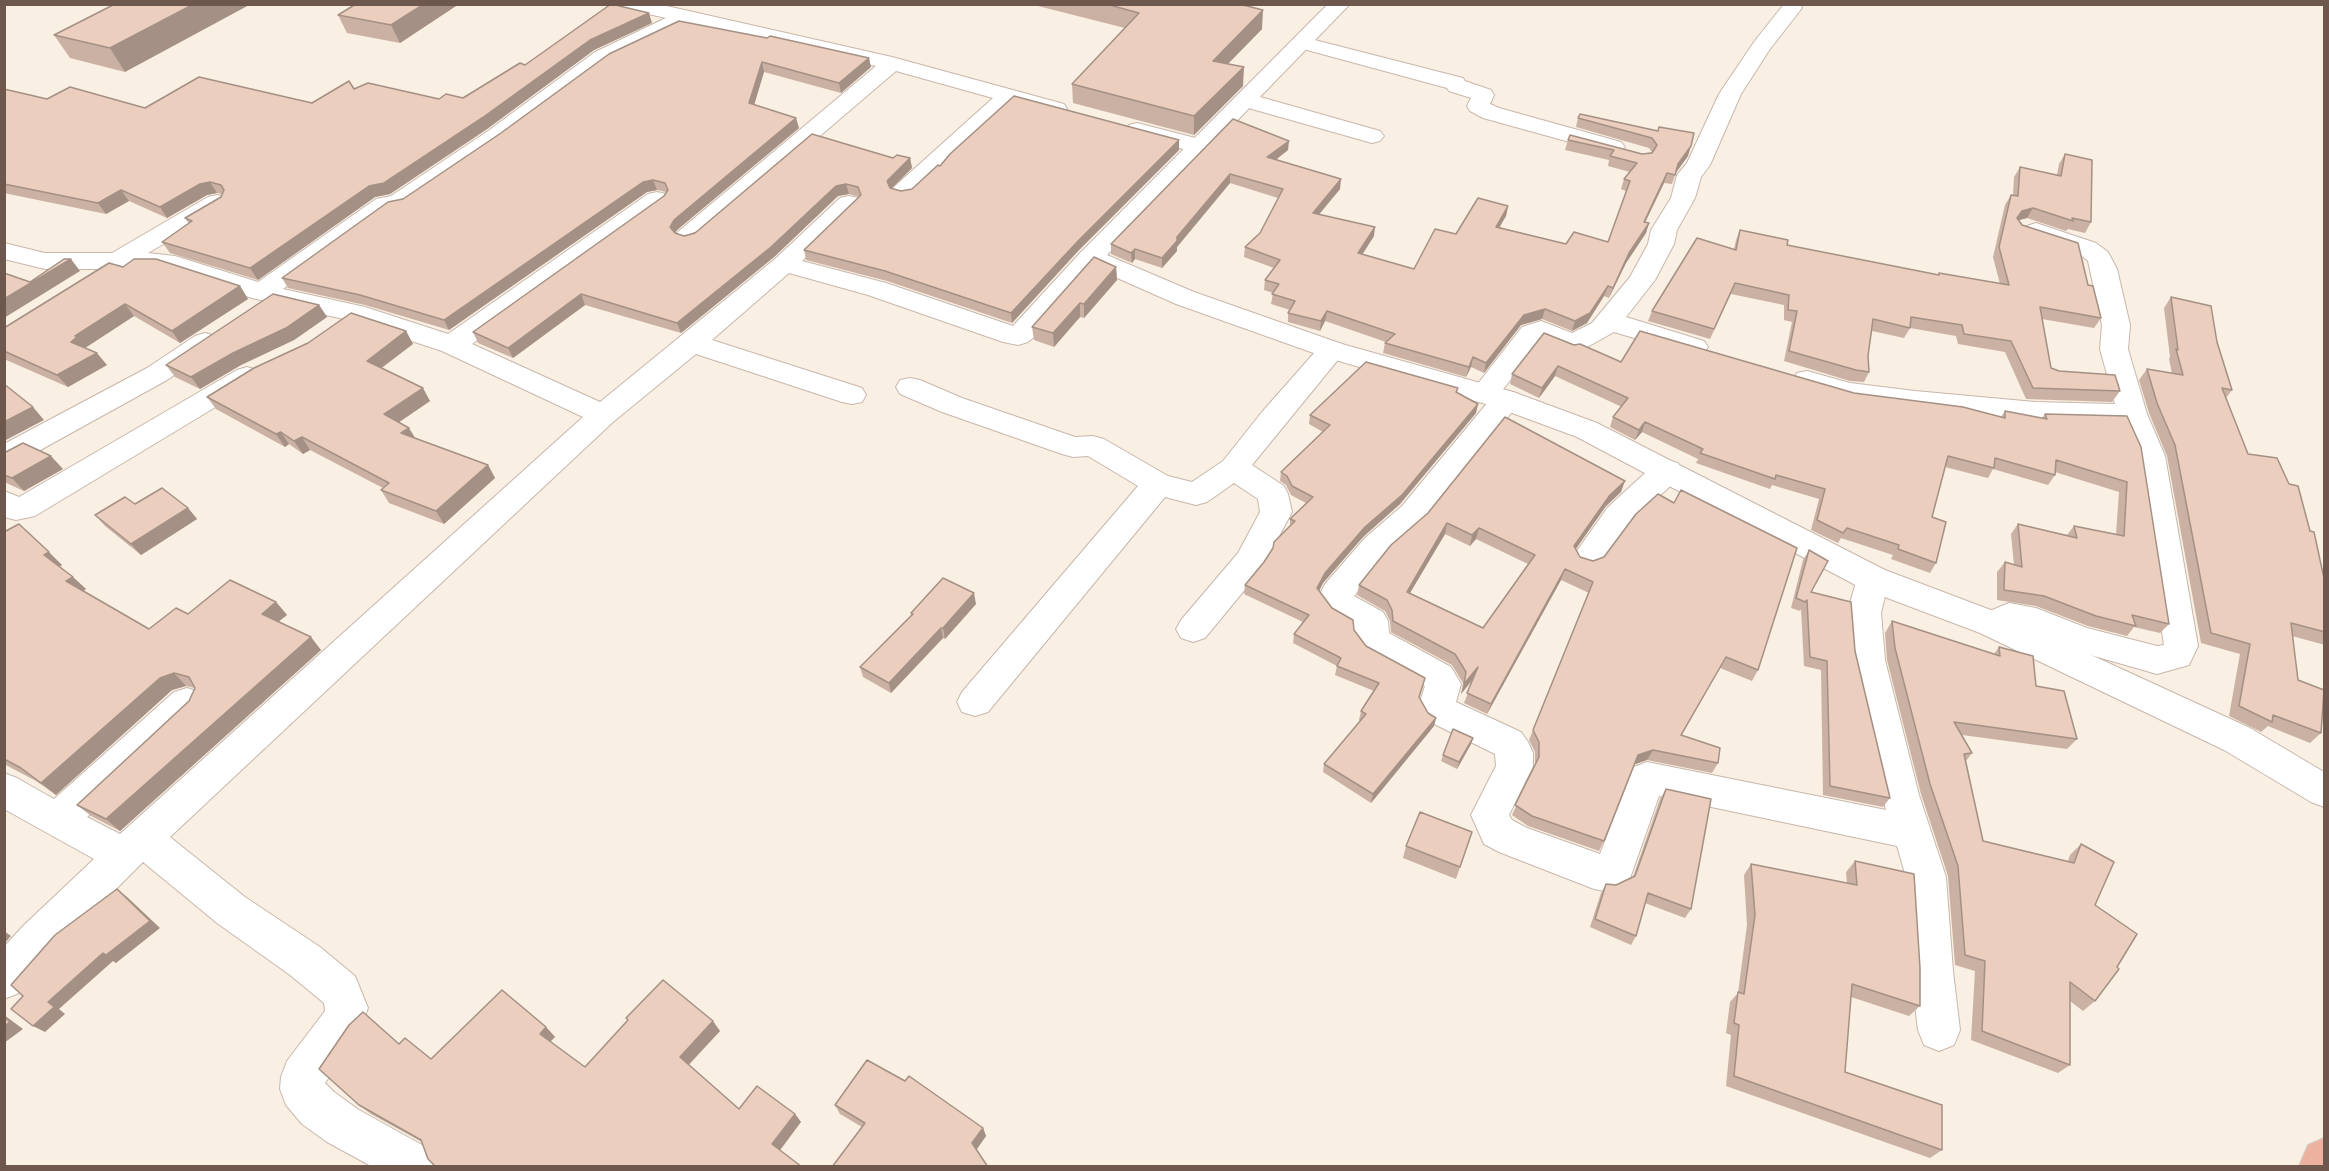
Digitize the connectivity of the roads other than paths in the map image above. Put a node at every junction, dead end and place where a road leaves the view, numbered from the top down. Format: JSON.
{"nodes":[{"id":1,"x":629,"y":4,"type":"edge"},
{"id":2,"x":1340,"y":4,"type":"edge"},
{"id":3,"x":1792,"y":8,"type":"dead end"},
{"id":4,"x":684,"y":18,"type":"junction"},
{"id":5,"x":1302,"y":43,"type":"junction"},
{"id":6,"x":892,"y":63,"type":"junction"},
{"id":7,"x":1008,"y":96,"type":"junction"},
{"id":8,"x":1246,"y":100,"type":"junction"},
{"id":9,"x":1075,"y":114,"type":"edge"},
{"id":10,"x":1120,"y":126,"type":"edge"},
{"id":11,"x":1372,"y":136,"type":"dead end"},
{"id":12,"x":1199,"y":147,"type":"junction"},
{"id":13,"x":1629,"y":152,"type":"edge"},
{"id":14,"x":903,"y":192,"type":"edge"},
{"id":15,"x":657,"y":199,"type":"edge"},
{"id":16,"x":217,"y":202,"type":"edge"},
{"id":17,"x":849,"y":203,"type":"edge"},
{"id":18,"x":2026,"y":228,"type":"edge"},
{"id":19,"x":688,"y":236,"type":"edge"},
{"id":20,"x":4,"y":251,"type":"edge"},
{"id":21,"x":1090,"y":258,"type":"junction"},
{"id":22,"x":118,"y":261,"type":"junction"},
{"id":23,"x":784,"y":264,"type":"junction"},
{"id":24,"x":80,"y":285,"type":"edge"},
{"id":25,"x":267,"y":294,"type":"junction"},
{"id":26,"x":355,"y":314,"type":"junction"},
{"id":27,"x":1608,"y":321,"type":"junction"},
{"id":28,"x":330,"y":331,"type":"edge"},
{"id":29,"x":692,"y":343,"type":"junction"},
{"id":30,"x":452,"y":345,"type":"junction"},
{"id":31,"x":1332,"y":350,"type":"junction"},
{"id":32,"x":1721,"y":356,"type":"edge"},
{"id":33,"x":273,"y":363,"type":"edge"},
{"id":34,"x":1784,"y":374,"type":"edge"},
{"id":35,"x":910,"y":387,"type":"dead end"},
{"id":36,"x":852,"y":395,"type":"dead end"},
{"id":37,"x":1495,"y":397,"type":"junction"},
{"id":38,"x":2132,"y":414,"type":"junction"},
{"id":39,"x":603,"y":415,"type":"junction"},
{"id":40,"x":4,"y":458,"type":"edge"},
{"id":41,"x":1234,"y":468,"type":"junction"},
{"id":42,"x":1667,"y":471,"type":"junction"},
{"id":43,"x":1158,"y":484,"type":"junction"},
{"id":44,"x":4,"y":502,"type":"edge"},
{"id":45,"x":1588,"y":558,"type":"edge"},
{"id":46,"x":1873,"y":579,"type":"junction"},
{"id":47,"x":1992,"y":624,"type":"junction"},
{"id":48,"x":1193,"y":629,"type":"dead end"},
{"id":49,"x":187,"y":702,"type":"edge"},
{"id":50,"x":975,"y":702,"type":"dead end"},
{"id":51,"x":4,"y":789,"type":"edge"},
{"id":52,"x":2325,"y":791,"type":"edge"},
{"id":53,"x":57,"y":820,"type":"junction"},
{"id":54,"x":1911,"y":832,"type":"junction"},
{"id":55,"x":134,"y":847,"type":"junction"},
{"id":56,"x":4,"y":979,"type":"edge"},
{"id":57,"x":1939,"y":1030,"type":"dead end"},
{"id":58,"x":2325,"y":1161,"type":"edge"},
{"id":59,"x":415,"y":1167,"type":"edge"},
{"id":60,"x":2322,"y":1167,"type":"edge"}],
"edges":[{"from":1,"to":4,"type":"street"},
{"from":2,"to":5,"type":"street"},
{"from":3,"to":27,"type":"street"},
{"from":4,"to":6,"type":"street"},
{"from":4,"to":25,"type":"street"},
{"from":5,"to":8,"type":"street"},
{"from":5,"to":13,"type":"street"},
{"from":6,"to":7,"type":"street"},
{"from":6,"to":19,"type":"street"},
{"from":7,"to":9,"type":"street"},
{"from":7,"to":14,"type":"street"},
{"from":8,"to":11,"type":"street"},
{"from":8,"to":12,"type":"street"},
{"from":10,"to":12,"type":"street"},
{"from":12,"to":21,"type":"street"},
{"from":15,"to":30,"type":"street"},
{"from":16,"to":22,"type":"street"},
{"from":17,"to":23,"type":"street"},
{"from":18,"to":38,"type":"street"},
{"from":20,"to":22,"type":"street"},
{"from":21,"to":23,"type":"street"},
{"from":21,"to":31,"type":"street"},
{"from":22,"to":24,"type":"street"},
{"from":22,"to":25,"type":"street"},
{"from":23,"to":29,"type":"street"},
{"from":25,"to":26,"type":"street"},
{"from":25,"to":40,"type":"street"},
{"from":26,"to":28,"type":"street"},
{"from":26,"to":30,"type":"street"},
{"from":27,"to":32,"type":"street"},
{"from":27,"to":37,"type":"street"},
{"from":29,"to":36,"type":"street"},
{"from":29,"to":39,"type":"street"},
{"from":30,"to":39,"type":"street"},
{"from":31,"to":37,"type":"street"},
{"from":31,"to":41,"type":"street"},
{"from":33,"to":44,"type":"street"},
{"from":34,"to":38,"type":"street"},
{"from":35,"to":43,"type":"street"},
{"from":37,"to":42,"type":"street"},
{"from":37,"to":54,"type":"street"},
{"from":38,"to":47,"type":"street"},
{"from":39,"to":55,"type":"street"},
{"from":41,"to":43,"type":"street"},
{"from":41,"to":48,"type":"street"},
{"from":42,"to":45,"type":"street"},
{"from":42,"to":46,"type":"street"},
{"from":43,"to":50,"type":"street"},
{"from":46,"to":47,"type":"street"},
{"from":46,"to":54,"type":"street"},
{"from":47,"to":52,"type":"street"},
{"from":49,"to":53,"type":"street"},
{"from":51,"to":53,"type":"street"},
{"from":53,"to":55,"type":"street"},
{"from":54,"to":57,"type":"street"},
{"from":55,"to":56,"type":"street"},
{"from":55,"to":59,"type":"street"},
{"from":58,"to":60,"type":"highway"}]}
